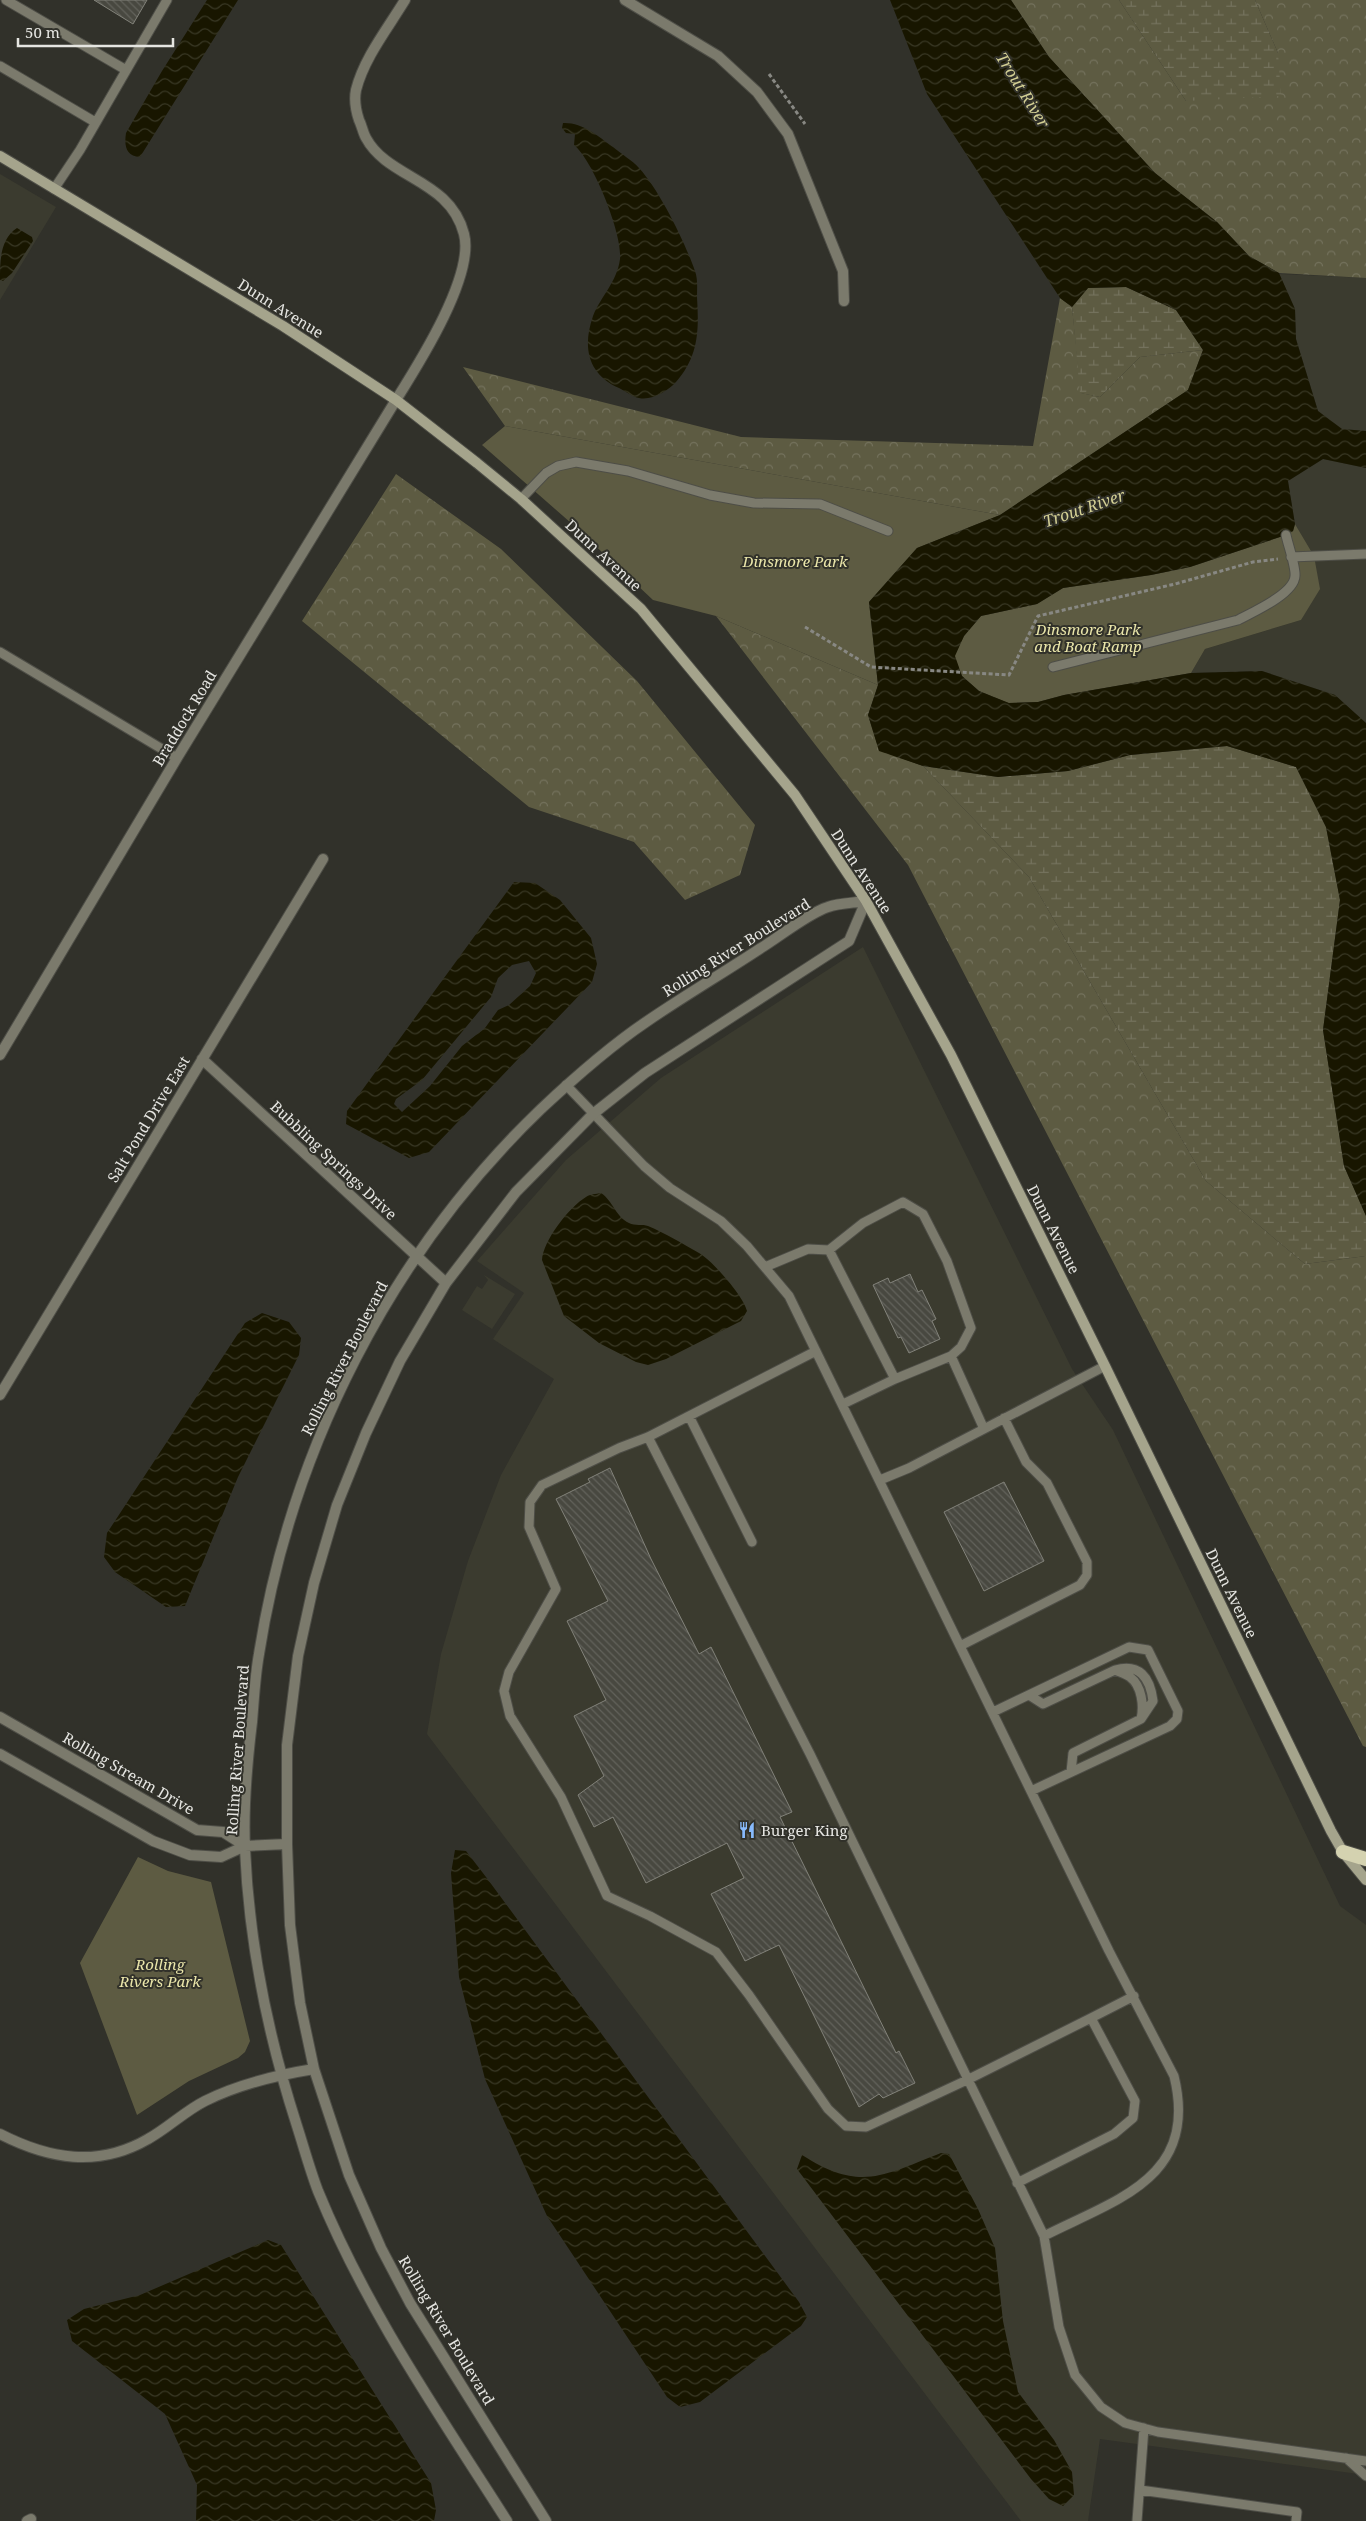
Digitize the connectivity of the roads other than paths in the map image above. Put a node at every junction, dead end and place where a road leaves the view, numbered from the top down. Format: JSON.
{"nodes":[{"id":1,"x":6,"y":0,"type":"edge"},
{"id":2,"x":167,"y":0,"type":"edge"},
{"id":3,"x":405,"y":0,"type":"edge"},
{"id":4,"x":625,"y":0,"type":"edge"},
{"id":5,"x":0,"y":66,"type":"edge"},
{"id":6,"x":126,"y":70,"type":"junction"},
{"id":7,"x":95,"y":122,"type":"junction"},
{"id":8,"x":0,"y":156,"type":"edge"},
{"id":9,"x":54,"y":189,"type":"junction"},
{"id":10,"x":844,"y":301,"type":"dead end"},
{"id":11,"x":396,"y":400,"type":"junction"},
{"id":12,"x":521,"y":499,"type":"junction"},
{"id":13,"x":888,"y":531,"type":"dead end"},
{"id":14,"x":1286,"y":535,"type":"dead end"},
{"id":15,"x":1366,"y":554,"type":"edge"},
{"id":16,"x":1291,"y":557,"type":"junction"},
{"id":17,"x":0,"y":652,"type":"edge"},
{"id":18,"x":1052,"y":667,"type":"dead end"},
{"id":19,"x":177,"y":758,"type":"junction"},
{"id":20,"x":323,"y":858,"type":"dead end"},
{"id":21,"x":866,"y":901,"type":"junction"},
{"id":22,"x":0,"y":1054,"type":"edge"},
{"id":23,"x":202,"y":1059,"type":"junction"},
{"id":24,"x":566,"y":1085,"type":"junction"},
{"id":25,"x":593,"y":1114,"type":"junction"},
{"id":26,"x":829,"y":1250,"type":"junction"},
{"id":27,"x":415,"y":1257,"type":"junction"},
{"id":28,"x":765,"y":1267,"type":"junction"},
{"id":29,"x":446,"y":1283,"type":"junction"},
{"id":30,"x":816,"y":1351,"type":"junction"},
{"id":31,"x":950,"y":1356,"type":"junction"},
{"id":32,"x":1106,"y":1366,"type":"junction"},
{"id":33,"x":895,"y":1379,"type":"junction"},
{"id":34,"x":0,"y":1395,"type":"edge"},
{"id":35,"x":843,"y":1404,"type":"junction"},
{"id":36,"x":689,"y":1416,"type":"junction"},
{"id":37,"x":1004,"y":1418,"type":"junction"},
{"id":38,"x":984,"y":1429,"type":"junction"},
{"id":39,"x":648,"y":1437,"type":"junction"},
{"id":40,"x":880,"y":1480,"type":"junction"},
{"id":41,"x":752,"y":1542,"type":"dead end"},
{"id":42,"x":960,"y":1646,"type":"junction"},
{"id":43,"x":1114,"y":1670,"type":"junction"},
{"id":44,"x":1029,"y":1695,"type":"junction"},
{"id":45,"x":993,"y":1712,"type":"junction"},
{"id":46,"x":0,"y":1717,"type":"edge"},
{"id":47,"x":1141,"y":1719,"type":"junction"},
{"id":48,"x":0,"y":1754,"type":"edge"},
{"id":49,"x":1071,"y":1772,"type":"junction"},
{"id":50,"x":1031,"y":1791,"type":"junction"},
{"id":51,"x":287,"y":1844,"type":"junction"},
{"id":52,"x":245,"y":1846,"type":"junction"},
{"id":53,"x":1343,"y":1852,"type":"junction"},
{"id":54,"x":1366,"y":1859,"type":"edge"},
{"id":55,"x":1366,"y":1880,"type":"edge"},
{"id":56,"x":1134,"y":1996,"type":"junction"},
{"id":57,"x":1091,"y":2018,"type":"junction"},
{"id":58,"x":314,"y":2069,"type":"junction"},
{"id":59,"x":280,"y":2075,"type":"junction"},
{"id":60,"x":967,"y":2080,"type":"junction"},
{"id":61,"x":0,"y":2134,"type":"edge"},
{"id":62,"x":1017,"y":2183,"type":"junction"},
{"id":63,"x":1044,"y":2236,"type":"junction"},
{"id":64,"x":1144,"y":2428,"type":"junction"},
{"id":65,"x":1346,"y":2457,"type":"junction"},
{"id":66,"x":1366,"y":2460,"type":"edge"},
{"id":67,"x":1366,"y":2476,"type":"edge"},
{"id":68,"x":1140,"y":2490,"type":"junction"},
{"id":69,"x":507,"y":2521,"type":"edge"},
{"id":70,"x":546,"y":2521,"type":"edge"},
{"id":71,"x":1137,"y":2521,"type":"edge"},
{"id":72,"x":1296,"y":2521,"type":"edge"}],
"edges":[{"from":1,"to":6,"type":"lane"},
{"from":2,"to":6,"type":"lane"},
{"from":3,"to":11,"type":"street","name":"Braddock Road"},
{"from":4,"to":10,"type":"street"},
{"from":5,"to":7,"type":"lane"},
{"from":6,"to":7,"type":"lane"},
{"from":7,"to":9,"type":"lane"},
{"from":8,"to":9,"type":"main road","name":"Dunn Avenue"},
{"from":9,"to":11,"type":"main road","name":"Dunn Avenue"},
{"from":11,"to":12,"type":"main road","name":"Dunn Avenue"},
{"from":11,"to":19,"type":"street","name":"Braddock Road"},
{"from":12,"to":13,"type":"lane"},
{"from":12,"to":21,"type":"main road","name":"Dunn Avenue"},
{"from":14,"to":16,"type":"lane"},
{"from":15,"to":16,"type":"lane"},
{"from":16,"to":18,"type":"lane"},
{"from":17,"to":19,"type":"lane"},
{"from":19,"to":22,"type":"street","name":"Braddock Road"},
{"from":20,"to":23,"type":"street","name":"Salt Pond Drive East"},
{"from":21,"to":24,"type":"street","name":"Rolling River Boulevard"},
{"from":21,"to":25,"type":"street","name":"Rolling River Boulevard"},
{"from":21,"to":32,"type":"main road","name":"Dunn Avenue"},
{"from":23,"to":27,"type":"street","name":"Bubbling Springs Drive"},
{"from":23,"to":34,"type":"street","name":"Salt Pond Drive East"},
{"from":24,"to":25,"type":"lane"},
{"from":24,"to":27,"type":"street","name":"Rolling River Boulevard"},
{"from":25,"to":28,"type":"lane"},
{"from":25,"to":29,"type":"street","name":"Rolling River Boulevard"},
{"from":26,"to":28,"type":"lane"},
{"from":26,"to":31,"type":"lane"},
{"from":26,"to":33,"type":"lane"},
{"from":27,"to":29,"type":"street","name":"Bubbling Springs Drive"},
{"from":27,"to":52,"type":"street","name":"Rolling River Boulevard"},
{"from":28,"to":30,"type":"lane"},
{"from":29,"to":51,"type":"street","name":"Rolling River Boulevard"},
{"from":30,"to":35,"type":"lane"},
{"from":30,"to":36,"type":"lane"},
{"from":31,"to":33,"type":"lane"},
{"from":31,"to":38,"type":"lane"},
{"from":32,"to":37,"type":"lane"},
{"from":32,"to":53,"type":"main road","name":"Dunn Avenue"},
{"from":33,"to":35,"type":"lane"},
{"from":35,"to":40,"type":"lane"},
{"from":36,"to":39,"type":"lane"},
{"from":36,"to":41,"type":"lane"},
{"from":37,"to":38,"type":"lane"},
{"from":37,"to":42,"type":"lane"},
{"from":38,"to":40,"type":"lane"},
{"from":39,"to":60,"type":"lane"},
{"from":39,"to":60,"type":"lane"},
{"from":40,"to":42,"type":"lane"},
{"from":42,"to":45,"type":"lane"},
{"from":43,"to":44,"type":"lane"},
{"from":43,"to":47,"type":"lane"},
{"from":43,"to":47,"type":"lane"},
{"from":44,"to":45,"type":"lane"},
{"from":44,"to":49,"type":"lane"},
{"from":45,"to":50,"type":"lane"},
{"from":46,"to":52,"type":"street","name":"Rolling Stream Drive"},
{"from":47,"to":49,"type":"lane"},
{"from":48,"to":52,"type":"street"},
{"from":49,"to":50,"type":"lane"},
{"from":50,"to":56,"type":"lane"},
{"from":51,"to":52,"type":"street"},
{"from":51,"to":58,"type":"street","name":"Rolling River Boulevard"},
{"from":52,"to":59,"type":"street","name":"Rolling River Boulevard"},
{"from":53,"to":54,"type":"highway"},
{"from":53,"to":55,"type":"main road","name":"Dunn Avenue"},
{"from":56,"to":57,"type":"lane"},
{"from":56,"to":63,"type":"lane"},
{"from":57,"to":60,"type":"lane"},
{"from":57,"to":62,"type":"lane"},
{"from":58,"to":59,"type":"street"},
{"from":58,"to":70,"type":"street","name":"Rolling River Boulevard"},
{"from":59,"to":61,"type":"street"},
{"from":59,"to":69,"type":"street","name":"Rolling River Boulevard"},
{"from":60,"to":62,"type":"lane"},
{"from":62,"to":63,"type":"lane"},
{"from":63,"to":64,"type":"lane"},
{"from":64,"to":65,"type":"lane"},
{"from":64,"to":68,"type":"lane"},
{"from":65,"to":66,"type":"lane"},
{"from":65,"to":67,"type":"lane"},
{"from":68,"to":71,"type":"lane"},
{"from":68,"to":72,"type":"lane"}]}
